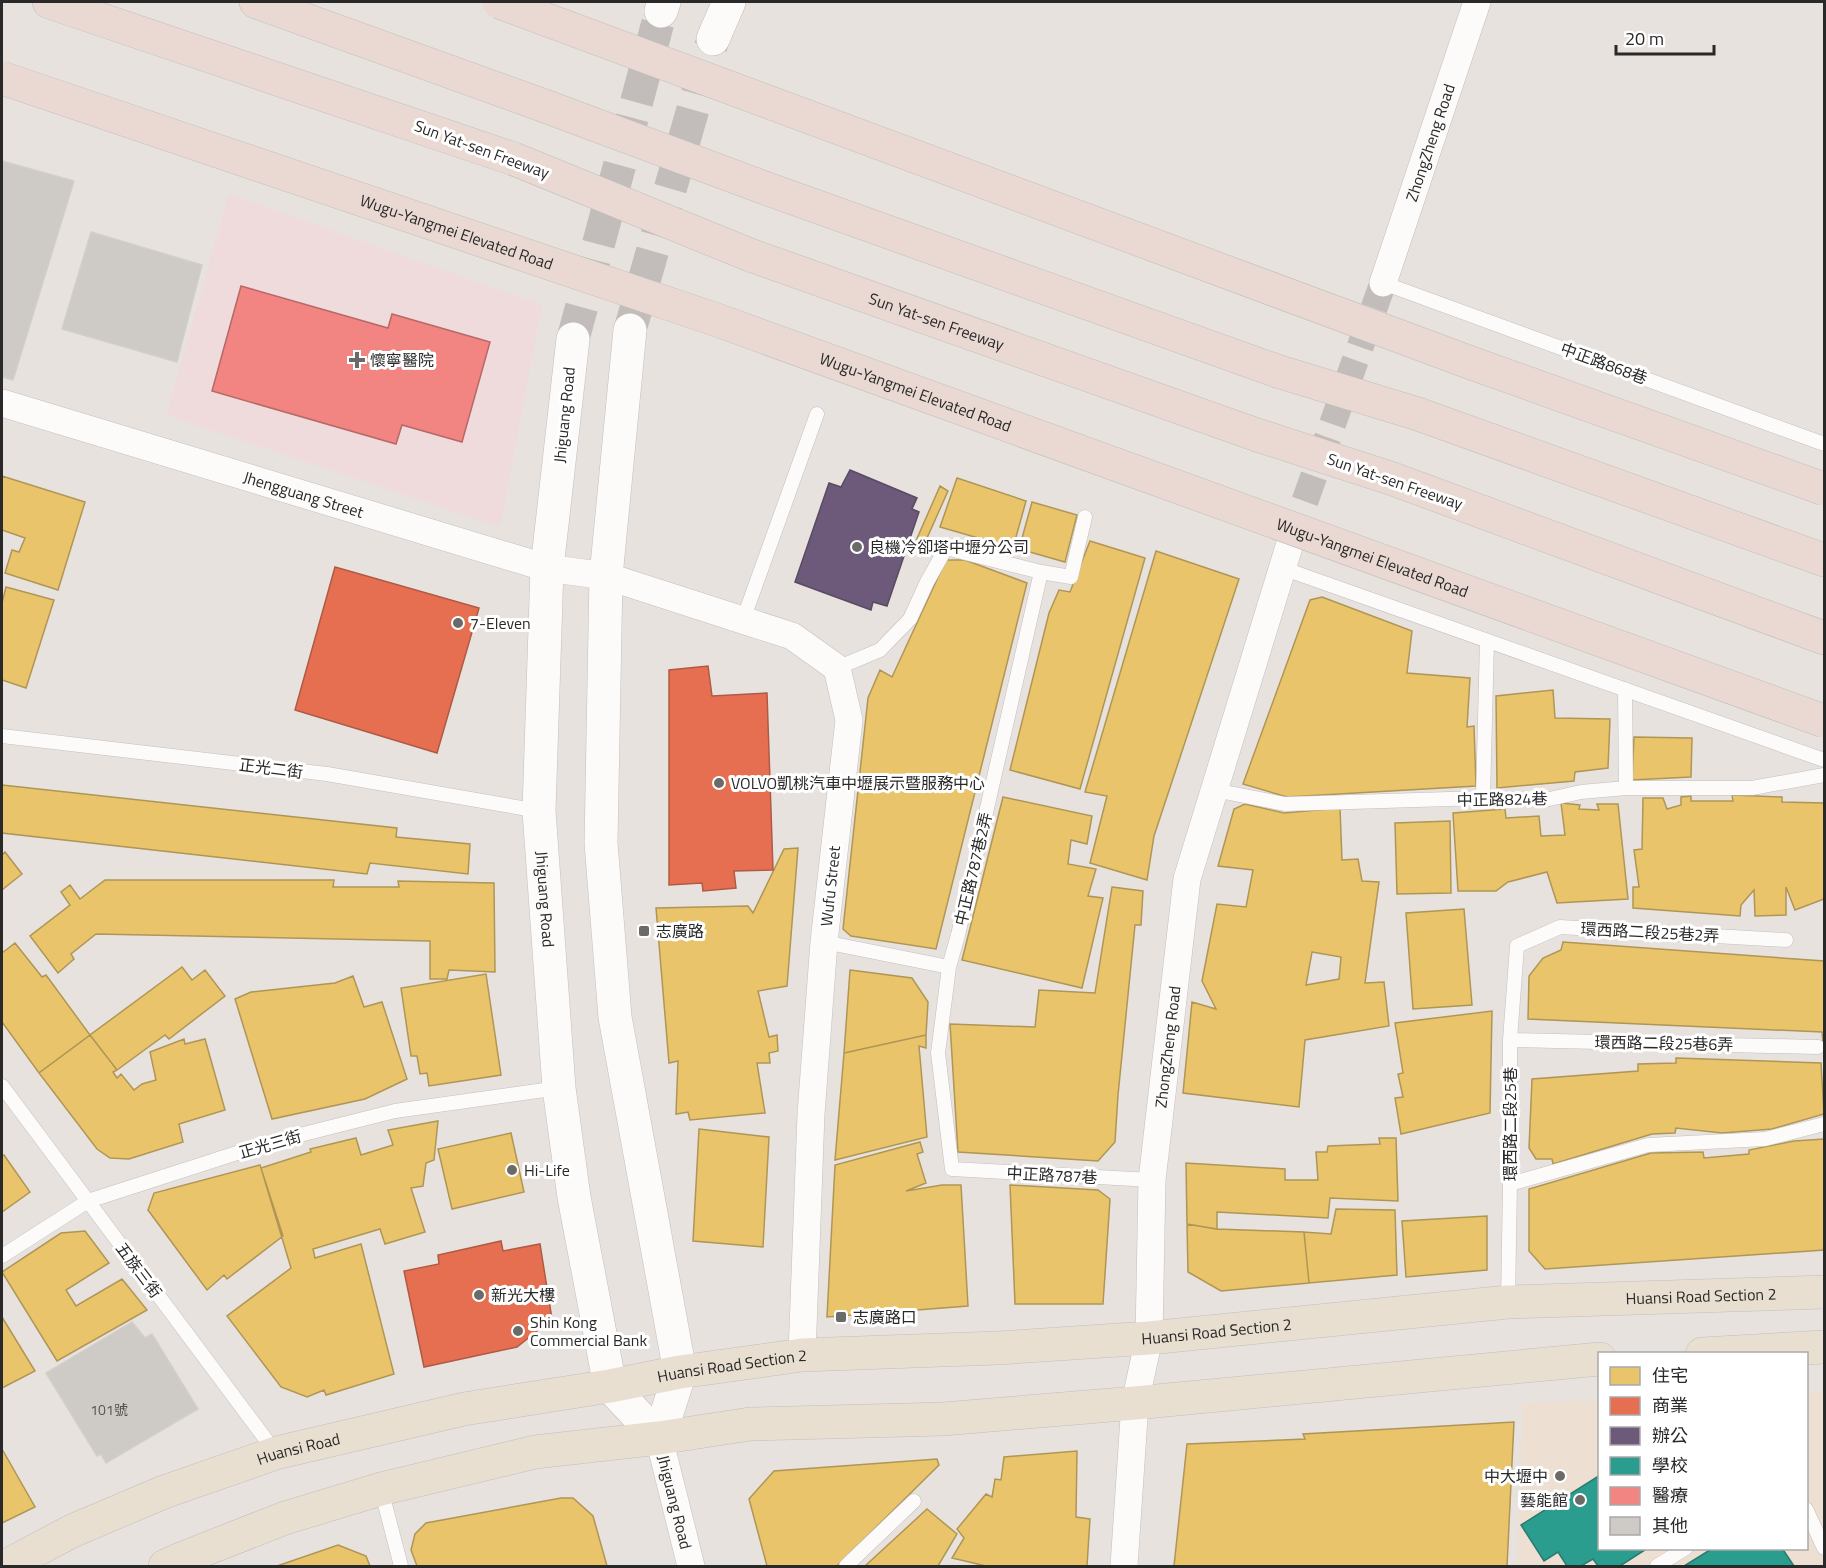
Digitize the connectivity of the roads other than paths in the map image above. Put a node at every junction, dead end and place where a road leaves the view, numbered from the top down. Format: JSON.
{"nodes":[{"id":1,"x":49,"y":2,"type":"edge"},
{"id":2,"x":256,"y":2,"type":"edge"},
{"id":3,"x":499,"y":2,"type":"edge"},
{"id":4,"x":729,"y":2,"type":"edge"},
{"id":5,"x":1477,"y":2,"type":"edge"},
{"id":6,"x":713,"y":39,"type":"tunnel mouth"},
{"id":7,"x":2,"y":78,"type":"edge"},
{"id":8,"x":1383,"y":283,"type":"joint"},
{"id":9,"x":630,"y":330,"type":"tunnel mouth"},
{"id":10,"x":573,"y":339,"type":"tunnel mouth"},
{"id":11,"x":2,"y":403,"type":"edge"},
{"id":12,"x":817,"y":414,"type":"dead end"},
{"id":13,"x":1824,"y":444,"type":"edge"},
{"id":14,"x":1824,"y":489,"type":"edge"},
{"id":15,"x":1084,"y":517,"type":"dead end"},
{"id":16,"x":1292,"y":540,"type":"tunnel mouth"},
{"id":17,"x":1824,"y":560,"type":"edge"},
{"id":18,"x":547,"y":568,"type":"junction"},
{"id":19,"x":1282,"y":568,"type":"junction"},
{"id":20,"x":1041,"y":572,"type":"junction"},
{"id":21,"x":606,"y":576,"type":"junction"},
{"id":22,"x":743,"y":620,"type":"junction"},
{"id":23,"x":1824,"y":638,"type":"edge"},
{"id":24,"x":1487,"y":640,"type":"junction"},
{"id":25,"x":837,"y":669,"type":"junction"},
{"id":26,"x":1625,"y":689,"type":"junction"},
{"id":27,"x":1824,"y":721,"type":"edge"},
{"id":28,"x":2,"y":736,"type":"edge"},
{"id":29,"x":1824,"y":760,"type":"edge"},
{"id":30,"x":1824,"y":775,"type":"edge"},
{"id":31,"x":1626,"y":788,"type":"junction"},
{"id":32,"x":1214,"y":789,"type":"junction"},
{"id":33,"x":1483,"y":798,"type":"junction"},
{"id":34,"x":539,"y":811,"type":"junction"},
{"id":35,"x":1786,"y":940,"type":"dead end"},
{"id":36,"x":824,"y":942,"type":"junction"},
{"id":37,"x":1517,"y":946,"type":"joint"},
{"id":38,"x":949,"y":967,"type":"junction"},
{"id":39,"x":1510,"y":1040,"type":"junction"},
{"id":40,"x":1818,"y":1047,"type":"dead end"},
{"id":41,"x":2,"y":1086,"type":"edge"},
{"id":42,"x":559,"y":1088,"type":"junction"},
{"id":43,"x":1824,"y":1124,"type":"edge"},
{"id":44,"x":952,"y":1169,"type":"joint"},
{"id":45,"x":1152,"y":1180,"type":"junction"},
{"id":46,"x":1510,"y":1184,"type":"junction"},
{"id":47,"x":88,"y":1201,"type":"junction"},
{"id":48,"x":2,"y":1256,"type":"edge"},
{"id":49,"x":1824,"y":1292,"type":"edge"},
{"id":50,"x":1508,"y":1302,"type":"junction"},
{"id":51,"x":1149,"y":1338,"type":"junction"},
{"id":52,"x":1824,"y":1347,"type":"edge"},
{"id":53,"x":1722,"y":1352,"type":"edge"},
{"id":54,"x":802,"y":1355,"type":"junction"},
{"id":55,"x":1598,"y":1359,"type":"edge"},
{"id":56,"x":680,"y":1372,"type":"junction"},
{"id":57,"x":610,"y":1386,"type":"junction"},
{"id":58,"x":1135,"y":1403,"type":"junction"},
{"id":59,"x":659,"y":1438,"type":"junction"},
{"id":60,"x":276,"y":1453,"type":"junction"},
{"id":61,"x":381,"y":1489,"type":"junction"},
{"id":62,"x":914,"y":1501,"type":"dead end"},
{"id":63,"x":1808,"y":1513,"type":"edge"},
{"id":64,"x":1824,"y":1548,"type":"edge"},
{"id":65,"x":1683,"y":1550,"type":"edge"},
{"id":66,"x":6,"y":1566,"type":"edge"},
{"id":67,"x":165,"y":1566,"type":"edge"},
{"id":68,"x":401,"y":1566,"type":"edge"},
{"id":69,"x":691,"y":1566,"type":"edge"},
{"id":70,"x":846,"y":1566,"type":"edge"},
{"id":71,"x":1124,"y":1566,"type":"edge"},
{"id":72,"x":1657,"y":1566,"type":"edge"}],
"edges":[{"from":1,"to":23,"type":"highway","name":"Sun Yat-sen Freeway","bridge":true},
{"from":2,"to":17,"type":"highway","bridge":true},
{"from":3,"to":14,"type":"highway","bridge":true},
{"from":4,"to":6,"type":"main road"},
{"from":5,"to":8,"type":"street","name":"ZhongZheng Road"},
{"from":7,"to":27,"type":"highway","name":"Wugu-Yangmei Elevated Road","bridge":true},
{"from":8,"to":13,"type":"lane","name":"中正路868巷"},
{"from":9,"to":21,"type":"main road","name":"Jhiguang Road"},
{"from":10,"to":18,"type":"main road","name":"Jhiguang Road"},
{"from":11,"to":18,"type":"street","name":"Jhengguang Street"},
{"from":12,"to":22,"type":"lane"},
{"from":15,"to":20,"type":"lane"},
{"from":16,"to":19,"type":"street","name":"ZhongZheng Road"},
{"from":18,"to":21,"type":"street","name":"Jhengguang Street"},
{"from":18,"to":34,"type":"main road","name":"Jhiguang Road"},
{"from":19,"to":24,"type":"lane"},
{"from":19,"to":32,"type":"street","name":"ZhongZheng Road"},
{"from":20,"to":25,"type":"lane"},
{"from":20,"to":38,"type":"lane","name":"中正路787巷2弄"},
{"from":21,"to":22,"type":"street"},
{"from":21,"to":56,"type":"main road","name":"Jhiguang Road"},
{"from":22,"to":25,"type":"street"},
{"from":24,"to":26,"type":"lane"},
{"from":24,"to":33,"type":"lane"},
{"from":25,"to":36,"type":"street","name":"Wufu Street"},
{"from":26,"to":29,"type":"lane"},
{"from":26,"to":31,"type":"lane"},
{"from":28,"to":34,"type":"lane","name":"正光二街"},
{"from":30,"to":31,"type":"lane","name":"中正路824巷"},
{"from":31,"to":33,"type":"lane","name":"中正路824巷"},
{"from":32,"to":33,"type":"lane","name":"中正路824巷"},
{"from":32,"to":45,"type":"street","name":"ZhongZheng Road"},
{"from":34,"to":42,"type":"main road","name":"Jhiguang Road"},
{"from":35,"to":37,"type":"lane","name":"環西路二段25巷2弄"},
{"from":36,"to":38,"type":"lane"},
{"from":36,"to":54,"type":"street","name":"Wufu Street"},
{"from":37,"to":39,"type":"lane","name":"環西路二段25巷"},
{"from":38,"to":44,"type":"lane","name":"中正路787巷2弄"},
{"from":39,"to":40,"type":"lane","name":"環西路二段25巷6弄"},
{"from":39,"to":46,"type":"lane","name":"環西路二段25巷"},
{"from":41,"to":47,"type":"lane","name":"五族三街"},
{"from":42,"to":47,"type":"lane","name":"正光三街"},
{"from":42,"to":57,"type":"main road","name":"Jhiguang Road"},
{"from":43,"to":46,"type":"lane"},
{"from":44,"to":45,"type":"lane","name":"中正路787巷"},
{"from":45,"to":51,"type":"street","name":"ZhongZheng Road"},
{"from":46,"to":50,"type":"lane","name":"環西路二段25巷"},
{"from":47,"to":48,"type":"lane","name":"正光三街"},
{"from":47,"to":60,"type":"lane","name":"五族三街"},
{"from":49,"to":50,"type":"main road","name":"Huansi Road Section 2"},
{"from":50,"to":51,"type":"main road","name":"Huansi Road Section 2"},
{"from":51,"to":54,"type":"main road","name":"Huansi Road Section 2"},
{"from":51,"to":58,"type":"street","name":"ZhongZheng Road"},
{"from":52,"to":53,"type":"main road"},
{"from":54,"to":56,"type":"main road","name":"Huansi Road Section 2"},
{"from":55,"to":58,"type":"main road"},
{"from":56,"to":57,"type":"main road","name":"Huansi Road Section 2"},
{"from":56,"to":59,"type":"main road","name":"Jhiguang Road"},
{"from":57,"to":59,"type":"main road","name":"Jhiguang Road"},
{"from":57,"to":60,"type":"main road","name":"Huansi Road"},
{"from":58,"to":59,"type":"main road"},
{"from":58,"to":71,"type":"street","name":"ZhongZheng Road"},
{"from":59,"to":61,"type":"main road"},
{"from":59,"to":69,"type":"street","name":"Jhiguang Road"},
{"from":60,"to":66,"type":"main road","name":"Huansi Road"},
{"from":61,"to":67,"type":"main road"},
{"from":61,"to":68,"type":"lane"},
{"from":62,"to":70,"type":"lane"},
{"from":63,"to":64,"type":"lane"},
{"from":65,"to":72,"type":"lane"}]}
